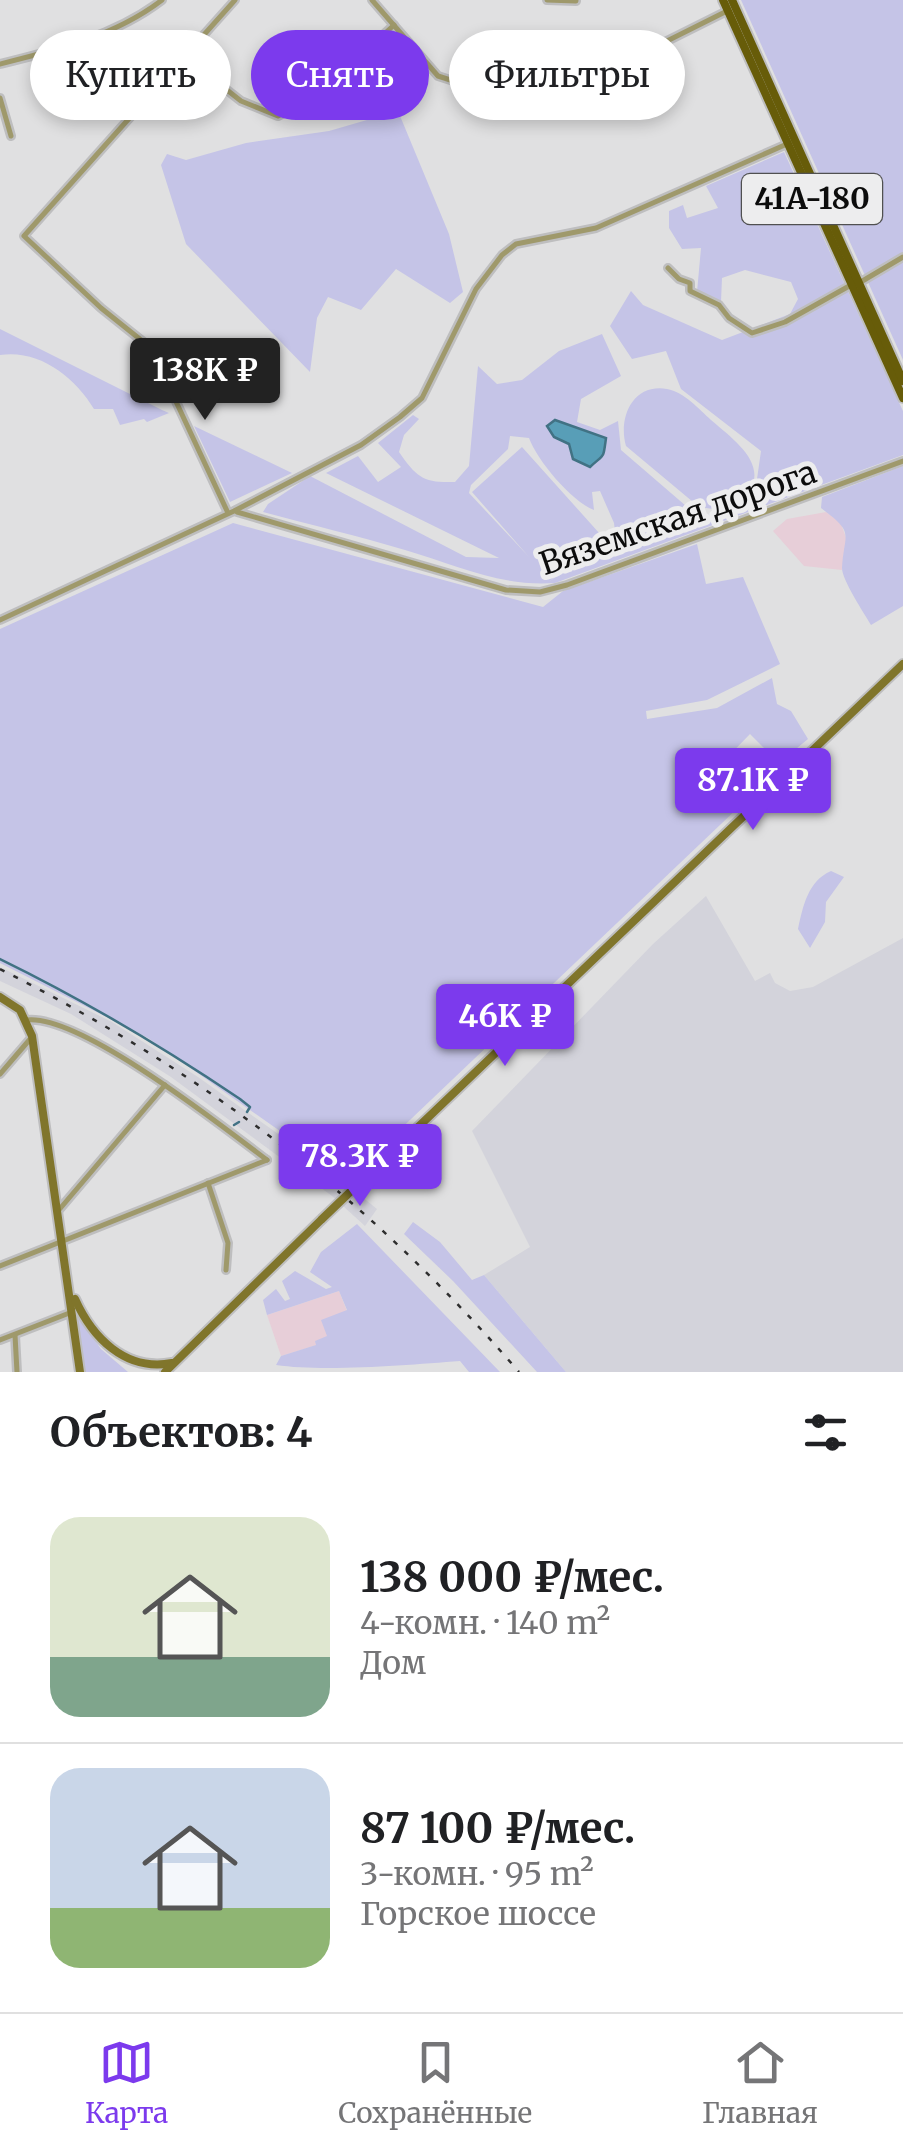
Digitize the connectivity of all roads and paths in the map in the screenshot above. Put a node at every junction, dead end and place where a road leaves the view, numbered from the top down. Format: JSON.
{"nodes":[{"id":1,"x":162,"y":0,"type":"edge"},
{"id":2,"x":235,"y":0,"type":"edge"},
{"id":3,"x":372,"y":0,"type":"edge"},
{"id":4,"x":546,"y":0,"type":"edge"},
{"id":5,"x":723,"y":0,"type":"edge"},
{"id":6,"x":732,"y":0,"type":"edge"},
{"id":7,"x":576,"y":1,"type":"edge"},
{"id":8,"x":728,"y":10,"type":"junction"},
{"id":9,"x":394,"y":25,"type":"junction"},
{"id":10,"x":209,"y":30,"type":"edge"},
{"id":11,"x":0,"y":64,"type":"edge"},
{"id":12,"x":231,"y":93,"type":"edge"},
{"id":13,"x":0,"y":98,"type":"edge"},
{"id":14,"x":128,"y":120,"type":"edge"},
{"id":15,"x":11,"y":136,"type":"dead end"},
{"id":16,"x":787,"y":144,"type":"junction"},
{"id":17,"x":903,"y":257,"type":"edge"},
{"id":18,"x":668,"y":268,"type":"dead end"},
{"id":19,"x":855,"y":284,"type":"junction"},
{"id":20,"x":903,"y":381,"type":"edge"},
{"id":21,"x":903,"y":398,"type":"edge"},
{"id":22,"x":903,"y":461,"type":"edge"},
{"id":23,"x":231,"y":512,"type":"junction"},
{"id":24,"x":0,"y":620,"type":"edge"},
{"id":25,"x":903,"y":664,"type":"edge"},
{"id":26,"x":0,"y":996,"type":"edge"},
{"id":27,"x":27,"y":1020,"type":"junction"},
{"id":28,"x":32,"y":1036,"type":"junction"},
{"id":29,"x":0,"y":1074,"type":"edge"},
{"id":30,"x":165,"y":1085,"type":"junction"},
{"id":31,"x":208,"y":1184,"type":"junction"},
{"id":32,"x":58,"y":1211,"type":"junction"},
{"id":33,"x":62,"y":1241,"type":"junction"},
{"id":34,"x":0,"y":1266,"type":"edge"},
{"id":35,"x":226,"y":1270,"type":"dead end"},
{"id":36,"x":70,"y":1285,"type":"junction"},
{"id":37,"x":72,"y":1312,"type":"junction"},
{"id":38,"x":15,"y":1334,"type":"junction"},
{"id":39,"x":0,"y":1340,"type":"edge"},
{"id":40,"x":177,"y":1361,"type":"junction"},
{"id":41,"x":141,"y":1370,"type":"edge"},
{"id":42,"x":17,"y":1372,"type":"edge"},
{"id":43,"x":80,"y":1372,"type":"edge"},
{"id":44,"x":165,"y":1372,"type":"edge"}],
"edges":[{"from":1,"to":11,"type":"street"},
{"from":2,"to":10,"type":"street"},
{"from":3,"to":9,"type":"street"},
{"from":4,"to":7,"type":"street"},
{"from":5,"to":8,"type":"main road","number":"41А-180"},
{"from":6,"to":19,"type":"main road","number":"41А-180"},
{"from":8,"to":9,"type":"street"},
{"from":8,"to":16,"type":"main road","number":"41А-180"},
{"from":9,"to":12,"type":"street"},
{"from":13,"to":15,"type":"street"},
{"from":14,"to":23,"type":"street"},
{"from":16,"to":19,"type":"main road","number":"41А-180"},
{"from":16,"to":23,"type":"street"},
{"from":17,"to":19,"type":"street"},
{"from":18,"to":19,"type":"street"},
{"from":19,"to":20,"type":"main road","number":"41А-180"},
{"from":19,"to":21,"type":"main road","number":"41А-180"},
{"from":22,"to":23,"type":"street","name":"Вяземская дорога"},
{"from":23,"to":24,"type":"street"},
{"from":25,"to":40,"type":"main road","bridge":true},
{"from":26,"to":27,"type":"main road"},
{"from":27,"to":28,"type":"main road"},
{"from":27,"to":30,"type":"street"},
{"from":28,"to":29,"type":"street"},
{"from":28,"to":32,"type":"main road"},
{"from":30,"to":31,"type":"street"},
{"from":30,"to":32,"type":"street"},
{"from":31,"to":33,"type":"street"},
{"from":31,"to":35,"type":"street"},
{"from":32,"to":33,"type":"main road"},
{"from":33,"to":34,"type":"street"},
{"from":33,"to":36,"type":"main road"},
{"from":36,"to":37,"type":"main road"},
{"from":36,"to":41,"type":"main road"},
{"from":37,"to":38,"type":"street"},
{"from":37,"to":43,"type":"main road"},
{"from":38,"to":39,"type":"street"},
{"from":38,"to":42,"type":"street"},
{"from":40,"to":41,"type":"main road"},
{"from":40,"to":44,"type":"main road"}]}
